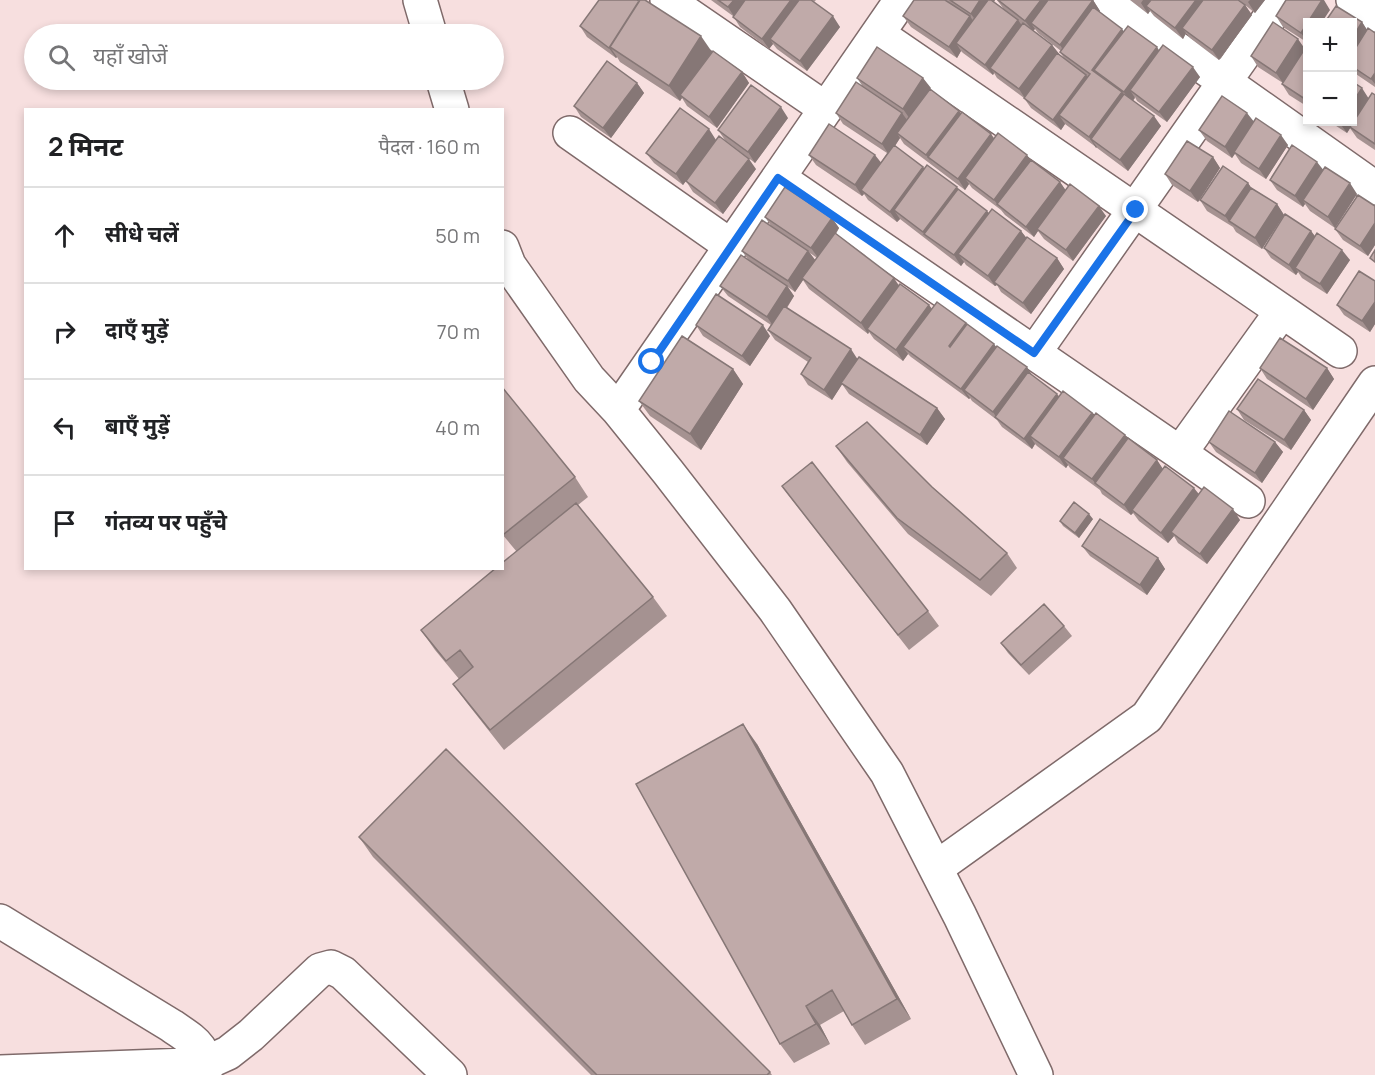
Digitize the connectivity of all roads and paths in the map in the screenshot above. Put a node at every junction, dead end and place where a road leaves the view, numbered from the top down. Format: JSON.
{"nodes":[{"id":1,"x":420,"y":0,"type":"edge"},
{"id":2,"x":667,"y":0,"type":"edge"},
{"id":3,"x":901,"y":0,"type":"edge"},
{"id":4,"x":1107,"y":0,"type":"edge"},
{"id":5,"x":1282,"y":0,"type":"edge"},
{"id":6,"x":1353,"y":0,"type":"edge"},
{"id":7,"x":1375,"y":15,"type":"edge"},
{"id":8,"x":427,"y":24,"type":"edge"},
{"id":9,"x":878,"y":34,"type":"junction"},
{"id":10,"x":1225,"y":82,"type":"junction"},
{"id":11,"x":446,"y":90,"type":"edge"},
{"id":12,"x":451,"y":108,"type":"edge"},
{"id":13,"x":826,"y":109,"type":"junction"},
{"id":14,"x":570,"y":133,"type":"dead end"},
{"id":15,"x":778,"y":178,"type":"junction"},
{"id":16,"x":1375,"y":188,"type":"edge"},
{"id":17,"x":1136,"y":210,"type":"junction"},
{"id":18,"x":731,"y":246,"type":"junction"},
{"id":19,"x":504,"y":252,"type":"edge"},
{"id":20,"x":1282,"y":311,"type":"junction"},
{"id":21,"x":1340,"y":351,"type":"dead end"},
{"id":22,"x":1034,"y":353,"type":"junction"},
{"id":23,"x":1375,"y":383,"type":"edge"},
{"id":24,"x":618,"y":410,"type":"junction"},
{"id":25,"x":1180,"y":453,"type":"junction"},
{"id":26,"x":1248,"y":501,"type":"dead end"},
{"id":27,"x":936,"y":868,"type":"junction"},
{"id":28,"x":2,"y":927,"type":"edge"},
{"id":29,"x":206,"y":1069,"type":"edge"},
{"id":30,"x":0,"y":1072,"type":"edge"},
{"id":31,"x":450,"y":1075,"type":"edge"},
{"id":32,"x":1036,"y":1075,"type":"edge"}],
"edges":[{"from":1,"to":8,"type":"street"},
{"from":2,"to":13,"type":"street"},
{"from":3,"to":9,"type":"street"},
{"from":4,"to":10,"type":"street"},
{"from":5,"to":10,"type":"street"},
{"from":6,"to":7,"type":"street"},
{"from":9,"to":13,"type":"street"},
{"from":9,"to":17,"type":"street"},
{"from":10,"to":16,"type":"street"},
{"from":10,"to":17,"type":"street"},
{"from":11,"to":12,"type":"street"},
{"from":13,"to":15,"type":"street"},
{"from":14,"to":18,"type":"street"},
{"from":15,"to":18,"type":"street"},
{"from":15,"to":22,"type":"street"},
{"from":17,"to":20,"type":"street"},
{"from":17,"to":22,"type":"street"},
{"from":18,"to":24,"type":"street"},
{"from":19,"to":24,"type":"street"},
{"from":20,"to":21,"type":"street"},
{"from":20,"to":25,"type":"street"},
{"from":22,"to":25,"type":"street"},
{"from":23,"to":27,"type":"street"},
{"from":24,"to":27,"type":"street"},
{"from":25,"to":26,"type":"street"},
{"from":27,"to":32,"type":"street"},
{"from":28,"to":29,"type":"street"},
{"from":29,"to":30,"type":"street"},
{"from":29,"to":31,"type":"street"}]}
